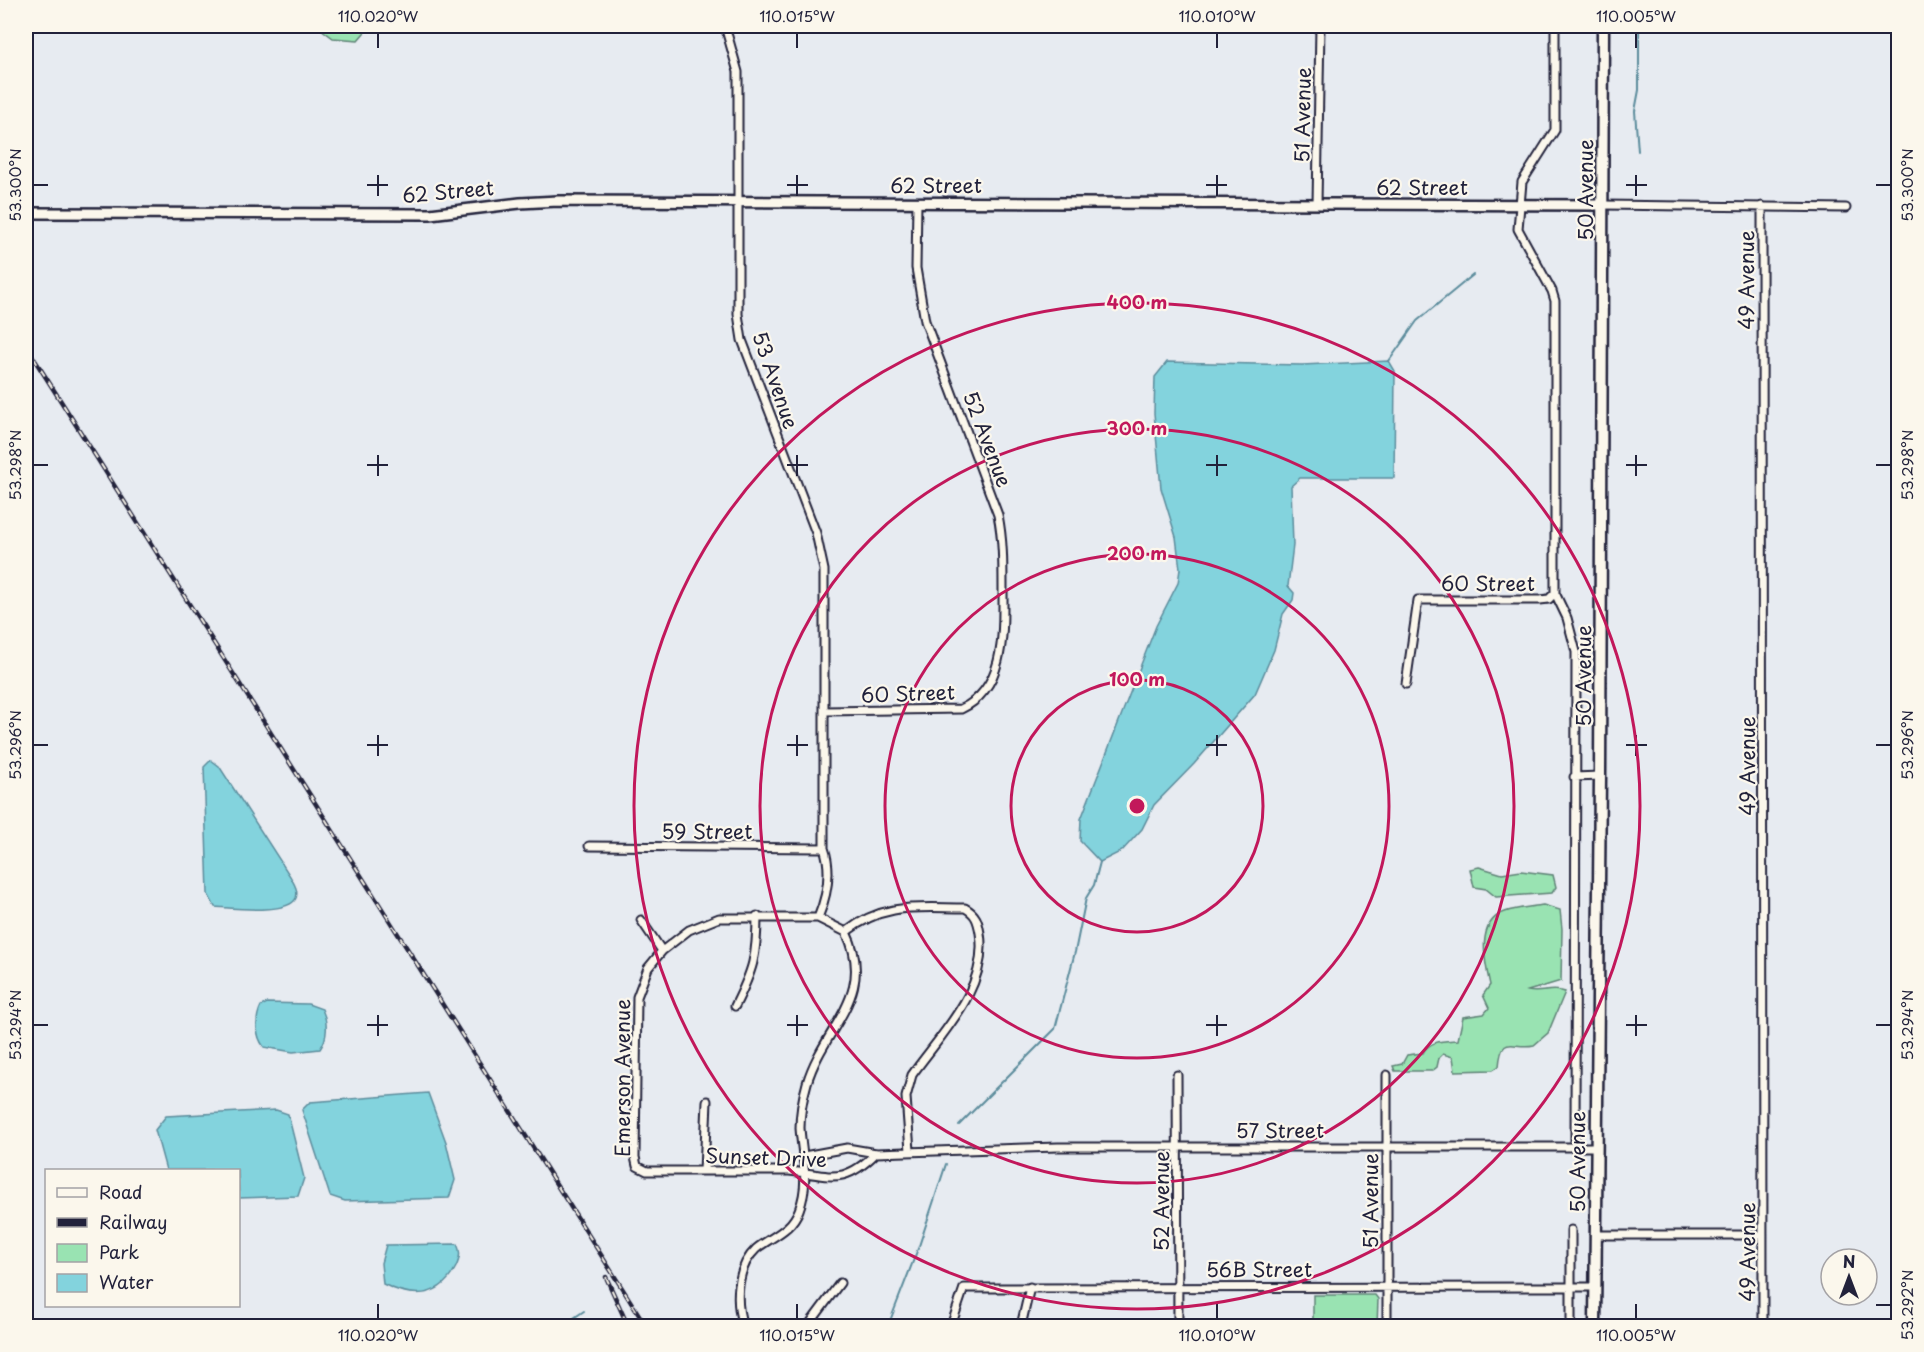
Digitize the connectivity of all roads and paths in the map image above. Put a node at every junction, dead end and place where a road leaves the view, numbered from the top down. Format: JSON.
{"nodes":[{"id":1,"x":725,"y":26,"type":"edge"},
{"id":2,"x":1320,"y":26,"type":"edge"},
{"id":3,"x":1555,"y":26,"type":"edge"},
{"id":4,"x":1603,"y":26,"type":"edge"},
{"id":5,"x":737,"y":203,"type":"junction"},
{"id":6,"x":916,"y":203,"type":"junction"},
{"id":7,"x":1317,"y":204,"type":"junction"},
{"id":8,"x":1519,"y":205,"type":"junction"},
{"id":9,"x":1603,"y":205,"type":"junction"},
{"id":10,"x":1762,"y":206,"type":"junction"},
{"id":11,"x":1846,"y":208,"type":"dead end"},
{"id":12,"x":26,"y":213,"type":"edge"},
{"id":13,"x":1554,"y":593,"type":"junction"},
{"id":14,"x":1406,"y":684,"type":"dead end"},
{"id":15,"x":985,"y":689,"type":"joint"},
{"id":16,"x":825,"y":711,"type":"junction"},
{"id":17,"x":1600,"y":776,"type":"junction"},
{"id":18,"x":1574,"y":777,"type":"junction"},
{"id":19,"x":589,"y":846,"type":"dead end"},
{"id":20,"x":824,"y":848,"type":"junction"},
{"id":21,"x":757,"y":916,"type":"junction"},
{"id":22,"x":818,"y":918,"type":"junction"},
{"id":23,"x":640,"y":920,"type":"dead end"},
{"id":24,"x":846,"y":932,"type":"junction"},
{"id":25,"x":662,"y":951,"type":"junction"},
{"id":26,"x":735,"y":1006,"type":"dead end"},
{"id":27,"x":1177,"y":1075,"type":"dead end"},
{"id":28,"x":1387,"y":1075,"type":"dead end"},
{"id":29,"x":707,"y":1101,"type":"dead end"},
{"id":30,"x":1178,"y":1146,"type":"junction"},
{"id":31,"x":1387,"y":1147,"type":"junction"},
{"id":32,"x":1575,"y":1147,"type":"junction"},
{"id":33,"x":1595,"y":1147,"type":"junction"},
{"id":34,"x":910,"y":1150,"type":"junction"},
{"id":35,"x":964,"y":1150,"type":"joint"},
{"id":36,"x":876,"y":1153,"type":"junction"},
{"id":37,"x":804,"y":1156,"type":"junction"},
{"id":38,"x":647,"y":1171,"type":"joint"},
{"id":39,"x":704,"y":1171,"type":"junction"},
{"id":40,"x":806,"y":1173,"type":"junction"},
{"id":41,"x":1571,"y":1230,"type":"dead end"},
{"id":42,"x":1595,"y":1235,"type":"junction"},
{"id":43,"x":1763,"y":1235,"type":"junction"},
{"id":44,"x":840,"y":1283,"type":"dead end"},
{"id":45,"x":1178,"y":1286,"type":"junction"},
{"id":46,"x":1387,"y":1286,"type":"junction"},
{"id":47,"x":1030,"y":1287,"type":"junction"},
{"id":48,"x":1572,"y":1287,"type":"junction"},
{"id":49,"x":1595,"y":1287,"type":"junction"},
{"id":50,"x":742,"y":1326,"type":"edge"},
{"id":51,"x":808,"y":1326,"type":"edge"},
{"id":52,"x":951,"y":1326,"type":"edge"},
{"id":53,"x":1021,"y":1326,"type":"edge"},
{"id":54,"x":1178,"y":1326,"type":"edge"},
{"id":55,"x":1387,"y":1326,"type":"edge"},
{"id":56,"x":1571,"y":1326,"type":"edge"},
{"id":57,"x":1594,"y":1326,"type":"edge"},
{"id":58,"x":1763,"y":1326,"type":"edge"}],
"edges":[{"from":1,"to":5,"type":"street","name":"53 Avenue"},
{"from":2,"to":7,"type":"street","name":"51 Avenue"},
{"from":3,"to":8,"type":"street"},
{"from":4,"to":9,"type":"main road","name":"50 Avenue"},
{"from":5,"to":6,"type":"main road","name":"62 Street"},
{"from":5,"to":12,"type":"main road","name":"62 Street"},
{"from":5,"to":16,"type":"street","name":"53 Avenue"},
{"from":6,"to":7,"type":"main road","name":"62 Street"},
{"from":6,"to":15,"type":"street","name":"52 Avenue"},
{"from":7,"to":8,"type":"main road","name":"62 Street"},
{"from":8,"to":9,"type":"main road","name":"62 Street"},
{"from":8,"to":13,"type":"street"},
{"from":9,"to":10,"type":"street","name":"62 Street"},
{"from":9,"to":17,"type":"main road","name":"50 Avenue"},
{"from":10,"to":11,"type":"street","name":"62 Street"},
{"from":10,"to":43,"type":"street","name":"49 Avenue"},
{"from":13,"to":14,"type":"street","name":"60 Street"},
{"from":13,"to":18,"type":"street"},
{"from":15,"to":16,"type":"street","name":"60 Street"},
{"from":16,"to":20,"type":"street","name":"53 Avenue"},
{"from":17,"to":18,"type":"street"},
{"from":17,"to":33,"type":"main road","name":"50 Avenue"},
{"from":18,"to":32,"type":"street"},
{"from":19,"to":20,"type":"street","name":"59 Street"},
{"from":20,"to":22,"type":"street","name":"53 Avenue"},
{"from":21,"to":22,"type":"street"},
{"from":21,"to":25,"type":"street"},
{"from":21,"to":26,"type":"street"},
{"from":22,"to":24,"type":"street"},
{"from":23,"to":25,"type":"street"},
{"from":24,"to":34,"type":"street"},
{"from":24,"to":37,"type":"street"},
{"from":25,"to":38,"type":"street","name":"Emerson Avenue"},
{"from":27,"to":30,"type":"street","name":"52 Avenue"},
{"from":28,"to":31,"type":"street","name":"51 Avenue"},
{"from":29,"to":39,"type":"street"},
{"from":30,"to":31,"type":"street","name":"57 Street"},
{"from":30,"to":35,"type":"street","name":"57 Street"},
{"from":30,"to":45,"type":"street","name":"52 Avenue"},
{"from":31,"to":32,"type":"street","name":"57 Street"},
{"from":31,"to":46,"type":"street","name":"51 Avenue"},
{"from":32,"to":33,"type":"street","name":"57 Street"},
{"from":33,"to":42,"type":"main road","name":"50 Avenue"},
{"from":34,"to":35,"type":"street","name":"Sunset Drive"},
{"from":34,"to":36,"type":"street","name":"Sunset Drive"},
{"from":36,"to":37,"type":"street","name":"Sunset Drive"},
{"from":36,"to":40,"type":"street","name":"Sunset Drive"},
{"from":37,"to":40,"type":"street"},
{"from":38,"to":39,"type":"street","name":"Sunset Drive"},
{"from":39,"to":40,"type":"street","name":"Sunset Drive"},
{"from":40,"to":50,"type":"street"},
{"from":41,"to":48,"type":"street"},
{"from":42,"to":43,"type":"street"},
{"from":42,"to":49,"type":"main road","name":"50 Avenue"},
{"from":43,"to":58,"type":"street","name":"49 Avenue"},
{"from":44,"to":51,"type":"street"},
{"from":45,"to":46,"type":"street","name":"56B Street"},
{"from":45,"to":47,"type":"street","name":"56B Street"},
{"from":45,"to":54,"type":"street","name":"52 Avenue"},
{"from":46,"to":48,"type":"street","name":"56B Street"},
{"from":46,"to":55,"type":"street","name":"51 Avenue"},
{"from":47,"to":52,"type":"street","name":"56B Street"},
{"from":47,"to":53,"type":"street"},
{"from":48,"to":49,"type":"street","name":"56B Street"},
{"from":48,"to":56,"type":"street"},
{"from":49,"to":57,"type":"main road","name":"50 Avenue"}]}
